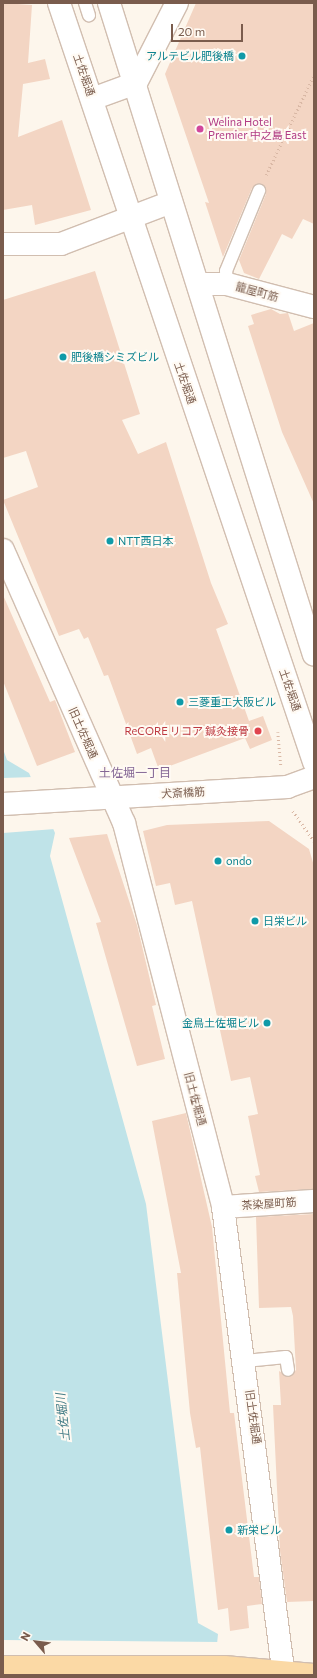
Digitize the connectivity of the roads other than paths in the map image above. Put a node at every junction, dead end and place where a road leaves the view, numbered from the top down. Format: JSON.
{"nodes":[{"id":1,"x":59,"y":3,"type":"edge"},
{"id":2,"x":85,"y":3,"type":"edge"},
{"id":3,"x":109,"y":3,"type":"edge"},
{"id":4,"x":177,"y":3,"type":"edge"},
{"id":5,"x":89,"y":15,"type":"dead end"},
{"id":6,"x":136,"y":83,"type":"junction"},
{"id":7,"x":92,"y":99,"type":"junction"},
{"id":8,"x":259,"y":191,"type":"road end"},
{"id":9,"x":171,"y":202,"type":"junction"},
{"id":10,"x":133,"y":217,"type":"junction"},
{"id":11,"x":3,"y":244,"type":"edge"},
{"id":12,"x":199,"y":284,"type":"junction"},
{"id":13,"x":226,"y":284,"type":"junction"},
{"id":14,"x":314,"y":307,"type":"edge"},
{"id":15,"x":3,"y":550,"type":"edge"},
{"id":16,"x":314,"y":655,"type":"edge"},
{"id":17,"x":314,"y":762,"type":"edge"},
{"id":18,"x":314,"y":777,"type":"edge"},
{"id":19,"x":110,"y":796,"type":"junction"},
{"id":20,"x":3,"y":804,"type":"edge"},
{"id":21,"x":314,"y":1201,"type":"edge"},
{"id":22,"x":223,"y":1207,"type":"junction"},
{"id":23,"x":245,"y":1361,"type":"junction"},
{"id":24,"x":288,"y":1370,"type":"dead end"},
{"id":25,"x":3,"y":1667,"type":"edge"},
{"id":26,"x":284,"y":1675,"type":"edge"},
{"id":27,"x":314,"y":1675,"type":"edge"}],
"edges":[{"from":1,"to":7,"type":"street","name":"土佐堀通"},
{"from":2,"to":5,"type":"lane"},
{"from":3,"to":6,"type":"street"},
{"from":4,"to":6,"type":"street"},
{"from":6,"to":7,"type":"street"},
{"from":6,"to":9,"type":"street"},
{"from":7,"to":10,"type":"street","name":"土佐堀通"},
{"from":8,"to":13,"type":"lane"},
{"from":9,"to":10,"type":"street"},
{"from":9,"to":12,"type":"street"},
{"from":10,"to":11,"type":"street"},
{"from":10,"to":17,"type":"street","name":"土佐堀通"},
{"from":12,"to":13,"type":"street","name":"籠屋町筋"},
{"from":12,"to":16,"type":"street"},
{"from":13,"to":14,"type":"street","name":"籠屋町筋"},
{"from":15,"to":19,"type":"street","name":"旧土佐堀通"},
{"from":18,"to":19,"type":"street","name":"犬斎橋筋"},
{"from":19,"to":20,"type":"street","name":"犬斎橋筋"},
{"from":19,"to":22,"type":"street","name":"旧土佐堀通"},
{"from":21,"to":22,"type":"street","name":"茶染屋町筋"},
{"from":22,"to":23,"type":"street","name":"旧土佐堀通"},
{"from":23,"to":24,"type":"lane"},
{"from":23,"to":26,"type":"street","name":"旧土佐堀通"},
{"from":25,"to":26,"type":"main road"},
{"from":26,"to":27,"type":"main road"}]}
